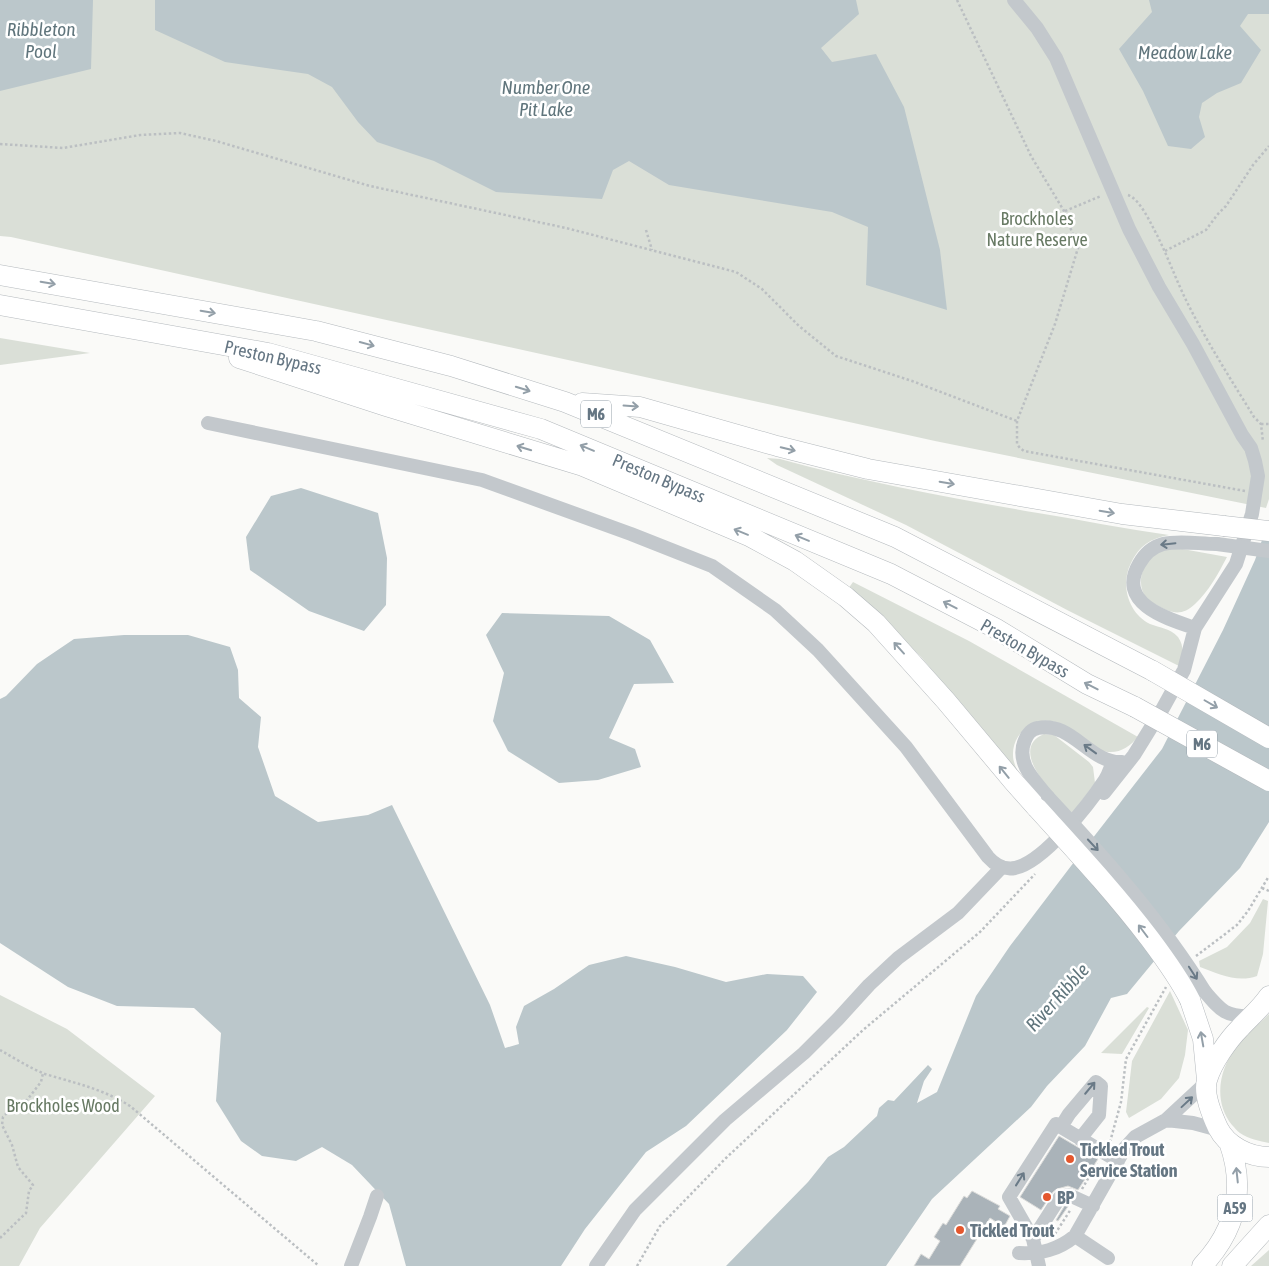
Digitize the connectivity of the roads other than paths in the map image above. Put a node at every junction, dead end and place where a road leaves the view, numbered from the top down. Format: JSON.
{"nodes":[{"id":1,"x":1014,"y":0,"type":"edge"},
{"id":2,"x":0,"y":275,"type":"edge"},
{"id":3,"x":0,"y":305,"type":"edge"},
{"id":4,"x":168,"y":335,"type":"junction"},
{"id":5,"x":565,"y":402,"type":"junction"},
{"id":6,"x":208,"y":423,"type":"dead end"},
{"id":7,"x":1269,"y":532,"type":"edge"},
{"id":8,"x":1221,"y":535,"type":"junction"},
{"id":9,"x":1269,"y":551,"type":"edge"},
{"id":10,"x":1195,"y":628,"type":"junction"},
{"id":11,"x":1269,"y":738,"type":"edge"},
{"id":12,"x":1133,"y":756,"type":"junction"},
{"id":13,"x":1113,"y":762,"type":"junction"},
{"id":14,"x":1269,"y":782,"type":"edge"},
{"id":15,"x":1042,"y":803,"type":"junction"},
{"id":16,"x":1053,"y":855,"type":"road end"},
{"id":17,"x":1002,"y":868,"type":"junction"},
{"id":18,"x":1198,"y":996,"type":"junction"},
{"id":19,"x":1269,"y":996,"type":"edge"},
{"id":20,"x":1252,"y":1016,"type":"junction"},
{"id":21,"x":1207,"y":1081,"type":"junction"},
{"id":22,"x":1166,"y":1120,"type":"junction"},
{"id":23,"x":1061,"y":1127,"type":"junction"},
{"id":24,"x":1224,"y":1136,"type":"junction"},
{"id":25,"x":1080,"y":1138,"type":"junction"},
{"id":26,"x":1269,"y":1157,"type":"edge"},
{"id":27,"x":1118,"y":1161,"type":"junction"},
{"id":28,"x":377,"y":1196,"type":"dead end"},
{"id":29,"x":1093,"y":1206,"type":"junction"},
{"id":30,"x":1269,"y":1225,"type":"edge"},
{"id":31,"x":1075,"y":1236,"type":"junction"},
{"id":32,"x":1033,"y":1239,"type":"junction"},
{"id":33,"x":1269,"y":1240,"type":"edge"},
{"id":34,"x":1019,"y":1253,"type":"dead end"},
{"id":35,"x":1108,"y":1258,"type":"dead end"},
{"id":36,"x":1037,"y":1260,"type":"edge"},
{"id":37,"x":351,"y":1266,"type":"edge"},
{"id":38,"x":596,"y":1266,"type":"edge"},
{"id":39,"x":1202,"y":1266,"type":"edge"},
{"id":40,"x":1232,"y":1266,"type":"edge"},
{"id":41,"x":1242,"y":1266,"type":"edge"}],
"edges":[{"from":1,"to":10,"type":"street"},
{"from":2,"to":5,"type":"highway","name":"Preston Bypass","number":"M6","one_way":true},
{"from":3,"to":4,"type":"highway","name":"Preston Bypass","number":"M6"},
{"from":14,"to":4,"type":"highway","name":"Preston Bypass","number":"M6","one_way":true,"bridge":true},
{"from":15,"to":4,"type":"highway","one_way":true},
{"from":5,"to":8,"type":"highway","one_way":true},
{"from":5,"to":11,"type":"highway","name":"Preston Bypass","number":"M6","one_way":true,"bridge":true},
{"from":6,"to":17,"type":"street"},
{"from":7,"to":8,"type":"highway","bridge":true},
{"from":8,"to":9,"type":"street","bridge":true},
{"from":8,"to":10,"type":"street","one_way":true},
{"from":10,"to":12,"type":"street"},
{"from":12,"to":13,"type":"street"},
{"from":12,"to":16,"type":"street"},
{"from":13,"to":15,"type":"street","one_way":true},
{"from":13,"to":17,"type":"street"},
{"from":15,"to":18,"type":"highway","bridge":true},
{"from":17,"to":38,"type":"street"},
{"from":18,"to":20,"type":"street"},
{"from":21,"to":18,"type":"highway","one_way":true},
{"from":19,"to":20,"type":"highway"},
{"from":20,"to":21,"type":"highway"},
{"from":22,"to":21,"type":"street","one_way":true},
{"from":21,"to":24,"type":"highway"},
{"from":22,"to":24,"type":"street"},
{"from":22,"to":27,"type":"street"},
{"from":23,"to":25,"type":"street"},
{"from":23,"to":25,"type":"street","one_way":true},
{"from":32,"to":23,"type":"street","one_way":true},
{"from":24,"to":26,"type":"highway"},
{"from":39,"to":24,"type":"highway","number":"A59","one_way":true},
{"from":25,"to":27,"type":"street"},
{"from":27,"to":29,"type":"street"},
{"from":28,"to":37,"type":"street"},
{"from":29,"to":31,"type":"street"},
{"from":29,"to":32,"type":"street"},
{"from":30,"to":40,"type":"highway","number":"A59"},
{"from":31,"to":35,"type":"street"},
{"from":31,"to":36,"type":"street"},
{"from":32,"to":36,"type":"street"},
{"from":33,"to":41,"type":"highway"},
{"from":34,"to":36,"type":"street"}]}
